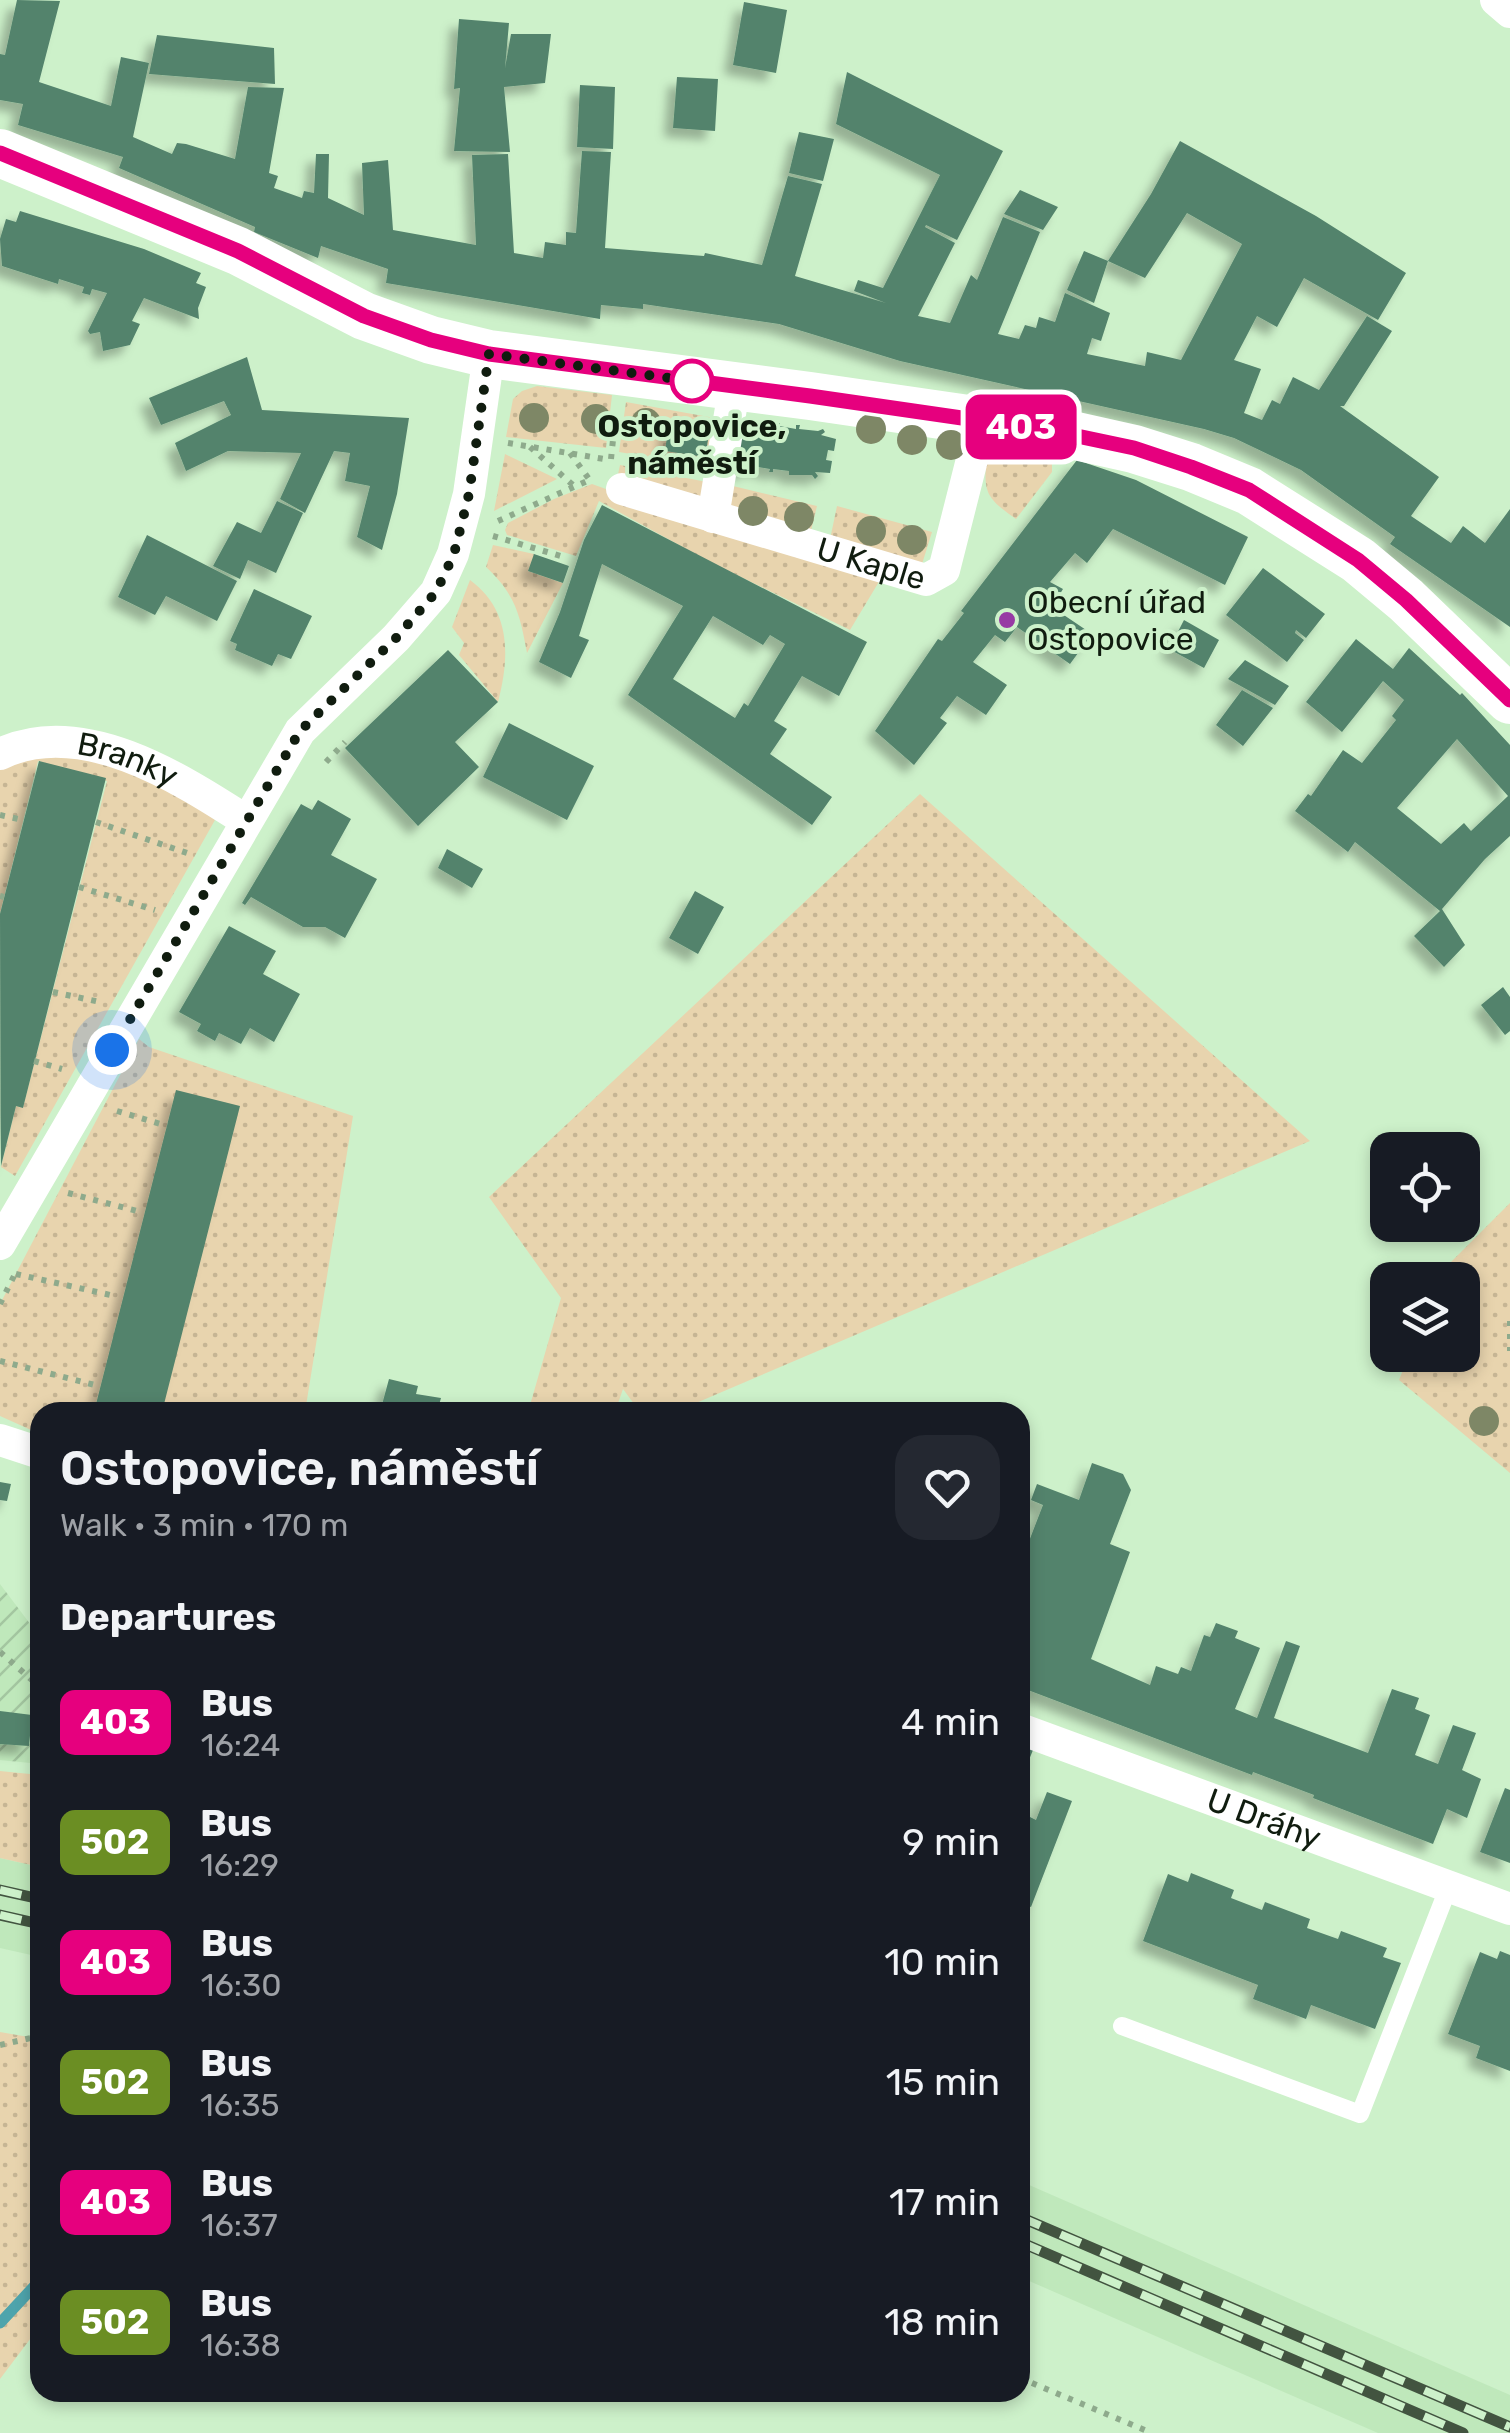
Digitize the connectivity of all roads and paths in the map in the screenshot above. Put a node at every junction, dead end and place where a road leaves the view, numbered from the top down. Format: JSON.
{"nodes":[{"id":1,"x":1496,"y":0,"type":"edge"},
{"id":2,"x":1510,"y":12,"type":"edge"},
{"id":3,"x":0,"y":153,"type":"edge"},
{"id":4,"x":489,"y":354,"type":"junction"},
{"id":5,"x":618,"y":394,"type":"dead end"},
{"id":6,"x":731,"y":408,"type":"dead end"},
{"id":7,"x":982,"y":420,"type":"junction"},
{"id":8,"x":530,"y":447,"type":"dead end"},
{"id":9,"x":570,"y":453,"type":"dead end"},
{"id":10,"x":574,"y":486,"type":"junction"},
{"id":11,"x":622,"y":489,"type":"joint"},
{"id":12,"x":713,"y":517,"type":"junction"},
{"id":13,"x":494,"y":523,"type":"dead end"},
{"id":14,"x":482,"y":533,"type":"dead end"},
{"id":15,"x":564,"y":557,"type":"dead end"},
{"id":16,"x":1510,"y":700,"type":"edge"},
{"id":17,"x":0,"y":754,"type":"edge"},
{"id":18,"x":0,"y":815,"type":"edge"},
{"id":19,"x":24,"y":820,"type":"dead end"},
{"id":20,"x":246,"y":820,"type":"junction"},
{"id":21,"x":96,"y":822,"type":"dead end"},
{"id":22,"x":185,"y":852,"type":"dead end"},
{"id":23,"x":79,"y":887,"type":"dead end"},
{"id":24,"x":152,"y":908,"type":"dead end"},
{"id":25,"x":53,"y":992,"type":"dead end"},
{"id":26,"x":99,"y":1002,"type":"dead end"},
{"id":27,"x":34,"y":1061,"type":"dead end"},
{"id":28,"x":62,"y":1069,"type":"dead end"},
{"id":29,"x":101,"y":1107,"type":"dead end"},
{"id":30,"x":166,"y":1126,"type":"dead end"},
{"id":31,"x":57,"y":1190,"type":"dead end"},
{"id":32,"x":138,"y":1211,"type":"dead end"},
{"id":33,"x":0,"y":1244,"type":"edge"},
{"id":34,"x":15,"y":1274,"type":"dead end"},
{"id":35,"x":115,"y":1296,"type":"dead end"},
{"id":36,"x":1510,"y":1321,"type":"edge"},
{"id":37,"x":1510,"y":1351,"type":"edge"},
{"id":38,"x":0,"y":1362,"type":"edge"},
{"id":39,"x":95,"y":1385,"type":"dead end"},
{"id":40,"x":0,"y":1440,"type":"edge"},
{"id":41,"x":30,"y":1450,"type":"edge"},
{"id":42,"x":0,"y":1652,"type":"edge"},
{"id":43,"x":30,"y":1679,"type":"edge"},
{"id":44,"x":1030,"y":1733,"type":"edge"},
{"id":45,"x":1449,"y":1886,"type":"junction"},
{"id":46,"x":1510,"y":1908,"type":"edge"},
{"id":47,"x":1122,"y":2026,"type":"dead end"},
{"id":48,"x":30,"y":2038,"type":"edge"},
{"id":49,"x":0,"y":2045,"type":"edge"},
{"id":50,"x":1030,"y":2382,"type":"edge"},
{"id":51,"x":1152,"y":2433,"type":"edge"}],
"edges":[{"from":1,"to":2,"type":"street"},
{"from":3,"to":4,"type":"street"},
{"from":4,"to":7,"type":"street"},
{"from":4,"to":20,"type":"street"},
{"from":5,"to":11,"type":"path"},
{"from":6,"to":12,"type":"street"},
{"from":7,"to":12,"type":"street","name":"U Kaple"},
{"from":7,"to":16,"type":"street"},
{"from":8,"to":10,"type":"path"},
{"from":9,"to":10,"type":"path"},
{"from":10,"to":13,"type":"path"},
{"from":11,"to":12,"type":"street","name":"U Kaple"},
{"from":14,"to":15,"type":"path"},
{"from":17,"to":20,"type":"street","name":"Branky"},
{"from":18,"to":19,"type":"path"},
{"from":20,"to":33,"type":"street"},
{"from":21,"to":22,"type":"path"},
{"from":23,"to":24,"type":"path"},
{"from":25,"to":26,"type":"path"},
{"from":27,"to":28,"type":"path"},
{"from":29,"to":30,"type":"path"},
{"from":31,"to":32,"type":"path"},
{"from":34,"to":35,"type":"path"},
{"from":36,"to":37,"type":"path"},
{"from":38,"to":39,"type":"path"},
{"from":40,"to":41,"type":"street"},
{"from":42,"to":43,"type":"path"},
{"from":44,"to":45,"type":"street","name":"U Dráhy"},
{"from":45,"to":46,"type":"street","name":"U Dráhy"},
{"from":45,"to":47,"type":"lane"},
{"from":48,"to":49,"type":"path"},
{"from":50,"to":51,"type":"path"}]}
